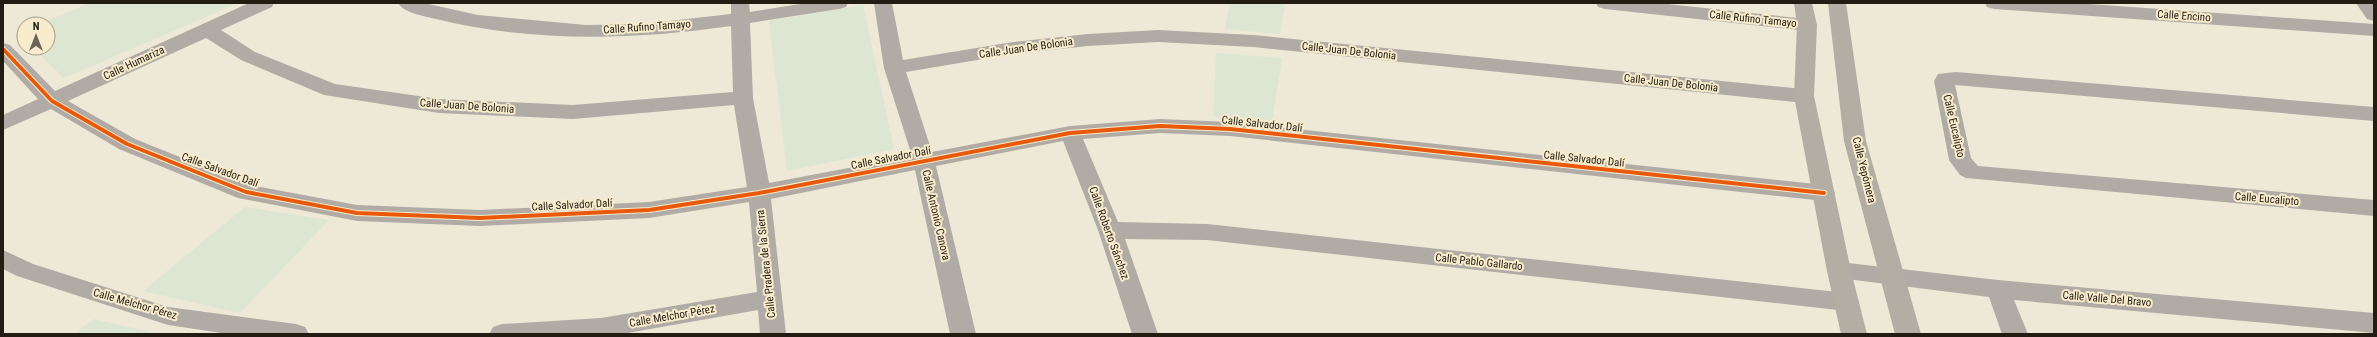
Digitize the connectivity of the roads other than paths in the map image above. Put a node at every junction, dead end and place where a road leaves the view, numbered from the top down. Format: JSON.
{"nodes":[{"id":1,"x":265,"y":3,"type":"edge"},
{"id":2,"x":407,"y":3,"type":"edge"},
{"id":3,"x":839,"y":3,"type":"edge"},
{"id":4,"x":883,"y":3,"type":"edge"},
{"id":5,"x":1604,"y":3,"type":"edge"},
{"id":6,"x":1803,"y":3,"type":"edge"},
{"id":7,"x":1837,"y":3,"type":"edge"},
{"id":8,"x":1994,"y":3,"type":"edge"},
{"id":9,"x":2365,"y":3,"type":"edge"},
{"id":10,"x":741,"y":11,"type":"edge"},
{"id":11,"x":2374,"y":15,"type":"edge"},
{"id":12,"x":1807,"y":25,"type":"junction"},
{"id":13,"x":206,"y":29,"type":"junction"},
{"id":14,"x":2374,"y":30,"type":"edge"},
{"id":15,"x":3,"y":49,"type":"edge"},
{"id":16,"x":894,"y":68,"type":"junction"},
{"id":17,"x":1804,"y":96,"type":"junction"},
{"id":18,"x":743,"y":98,"type":"junction"},
{"id":19,"x":52,"y":101,"type":"junction"},
{"id":20,"x":2374,"y":114,"type":"edge"},
{"id":21,"x":3,"y":123,"type":"edge"},
{"id":22,"x":1070,"y":133,"type":"junction"},
{"id":23,"x":924,"y":161,"type":"junction"},
{"id":24,"x":759,"y":193,"type":"junction"},
{"id":25,"x":1824,"y":193,"type":"junction"},
{"id":26,"x":2374,"y":208,"type":"edge"},
{"id":27,"x":1110,"y":230,"type":"junction"},
{"id":28,"x":3,"y":259,"type":"edge"},
{"id":29,"x":1839,"y":271,"type":"junction"},
{"id":30,"x":1892,"y":276,"type":"junction"},
{"id":31,"x":1998,"y":289,"type":"junction"},
{"id":32,"x":770,"y":299,"type":"junction"},
{"id":33,"x":1847,"y":302,"type":"junction"},
{"id":34,"x":2374,"y":323,"type":"edge"},
{"id":35,"x":296,"y":334,"type":"edge"},
{"id":36,"x":502,"y":334,"type":"edge"},
{"id":37,"x":773,"y":334,"type":"edge"},
{"id":38,"x":964,"y":334,"type":"edge"},
{"id":39,"x":1145,"y":334,"type":"edge"},
{"id":40,"x":1854,"y":334,"type":"edge"},
{"id":41,"x":1908,"y":334,"type":"edge"},
{"id":42,"x":2015,"y":334,"type":"edge"}],
"edges":[{"from":1,"to":13,"type":"street","name":"Calle Humariza"},
{"from":2,"to":10,"type":"street","name":"Calle Rufino Tamayo"},
{"from":3,"to":10,"type":"street","name":"Calle Rufino Tamayo"},
{"from":4,"to":16,"type":"street","name":"Calle Antonio Canova"},
{"from":5,"to":12,"type":"street","name":"Calle Rufino Tamayo"},
{"from":6,"to":12,"type":"main road"},
{"from":7,"to":30,"type":"main road","name":"Calle Yepómera"},
{"from":8,"to":14,"type":"street","name":"Calle Encino"},
{"from":9,"to":11,"type":"street"},
{"from":10,"to":18,"type":"street","name":"Calle Pradera de la Sierra"},
{"from":12,"to":17,"type":"main road"},
{"from":13,"to":18,"type":"street","name":"Calle Juan De Bolonia"},
{"from":13,"to":19,"type":"street","name":"Calle Humariza"},
{"from":15,"to":19,"type":"street","name":"Calle Salvador Dalí"},
{"from":16,"to":17,"type":"street","name":"Calle Juan De Bolonia"},
{"from":16,"to":23,"type":"street","name":"Calle Antonio Canova"},
{"from":17,"to":25,"type":"main road"},
{"from":18,"to":24,"type":"street","name":"Calle Pradera de la Sierra"},
{"from":19,"to":21,"type":"street","name":"Calle Humariza"},
{"from":19,"to":24,"type":"street","name":"Calle Salvador Dalí"},
{"from":20,"to":26,"type":"street","name":"Calle Eucalipto"},
{"from":22,"to":23,"type":"street","name":"Calle Salvador Dalí"},
{"from":22,"to":25,"type":"street","name":"Calle Salvador Dalí"},
{"from":22,"to":27,"type":"street","name":"Calle Roberto Sánchez"},
{"from":23,"to":24,"type":"street","name":"Calle Salvador Dalí"},
{"from":23,"to":38,"type":"street","name":"Calle Antonio Canova"},
{"from":24,"to":32,"type":"street","name":"Calle Pradera de la Sierra"},
{"from":25,"to":29,"type":"main road"},
{"from":27,"to":33,"type":"street","name":"Calle Pablo Gallardo"},
{"from":27,"to":39,"type":"street","name":"Calle Roberto Sánchez"},
{"from":28,"to":35,"type":"street","name":"Calle Melchor Pérez"},
{"from":29,"to":30,"type":"street","name":"Calle Valle Del Bravo"},
{"from":29,"to":33,"type":"main road"},
{"from":30,"to":31,"type":"street","name":"Calle Valle Del Bravo"},
{"from":30,"to":41,"type":"main road","name":"Calle Yepómera"},
{"from":31,"to":34,"type":"street","name":"Calle Valle Del Bravo"},
{"from":31,"to":42,"type":"street"},
{"from":32,"to":36,"type":"street","name":"Calle Melchor Pérez"},
{"from":32,"to":37,"type":"street","name":"Calle Pradera de la Sierra"},
{"from":33,"to":40,"type":"main road"}]}
